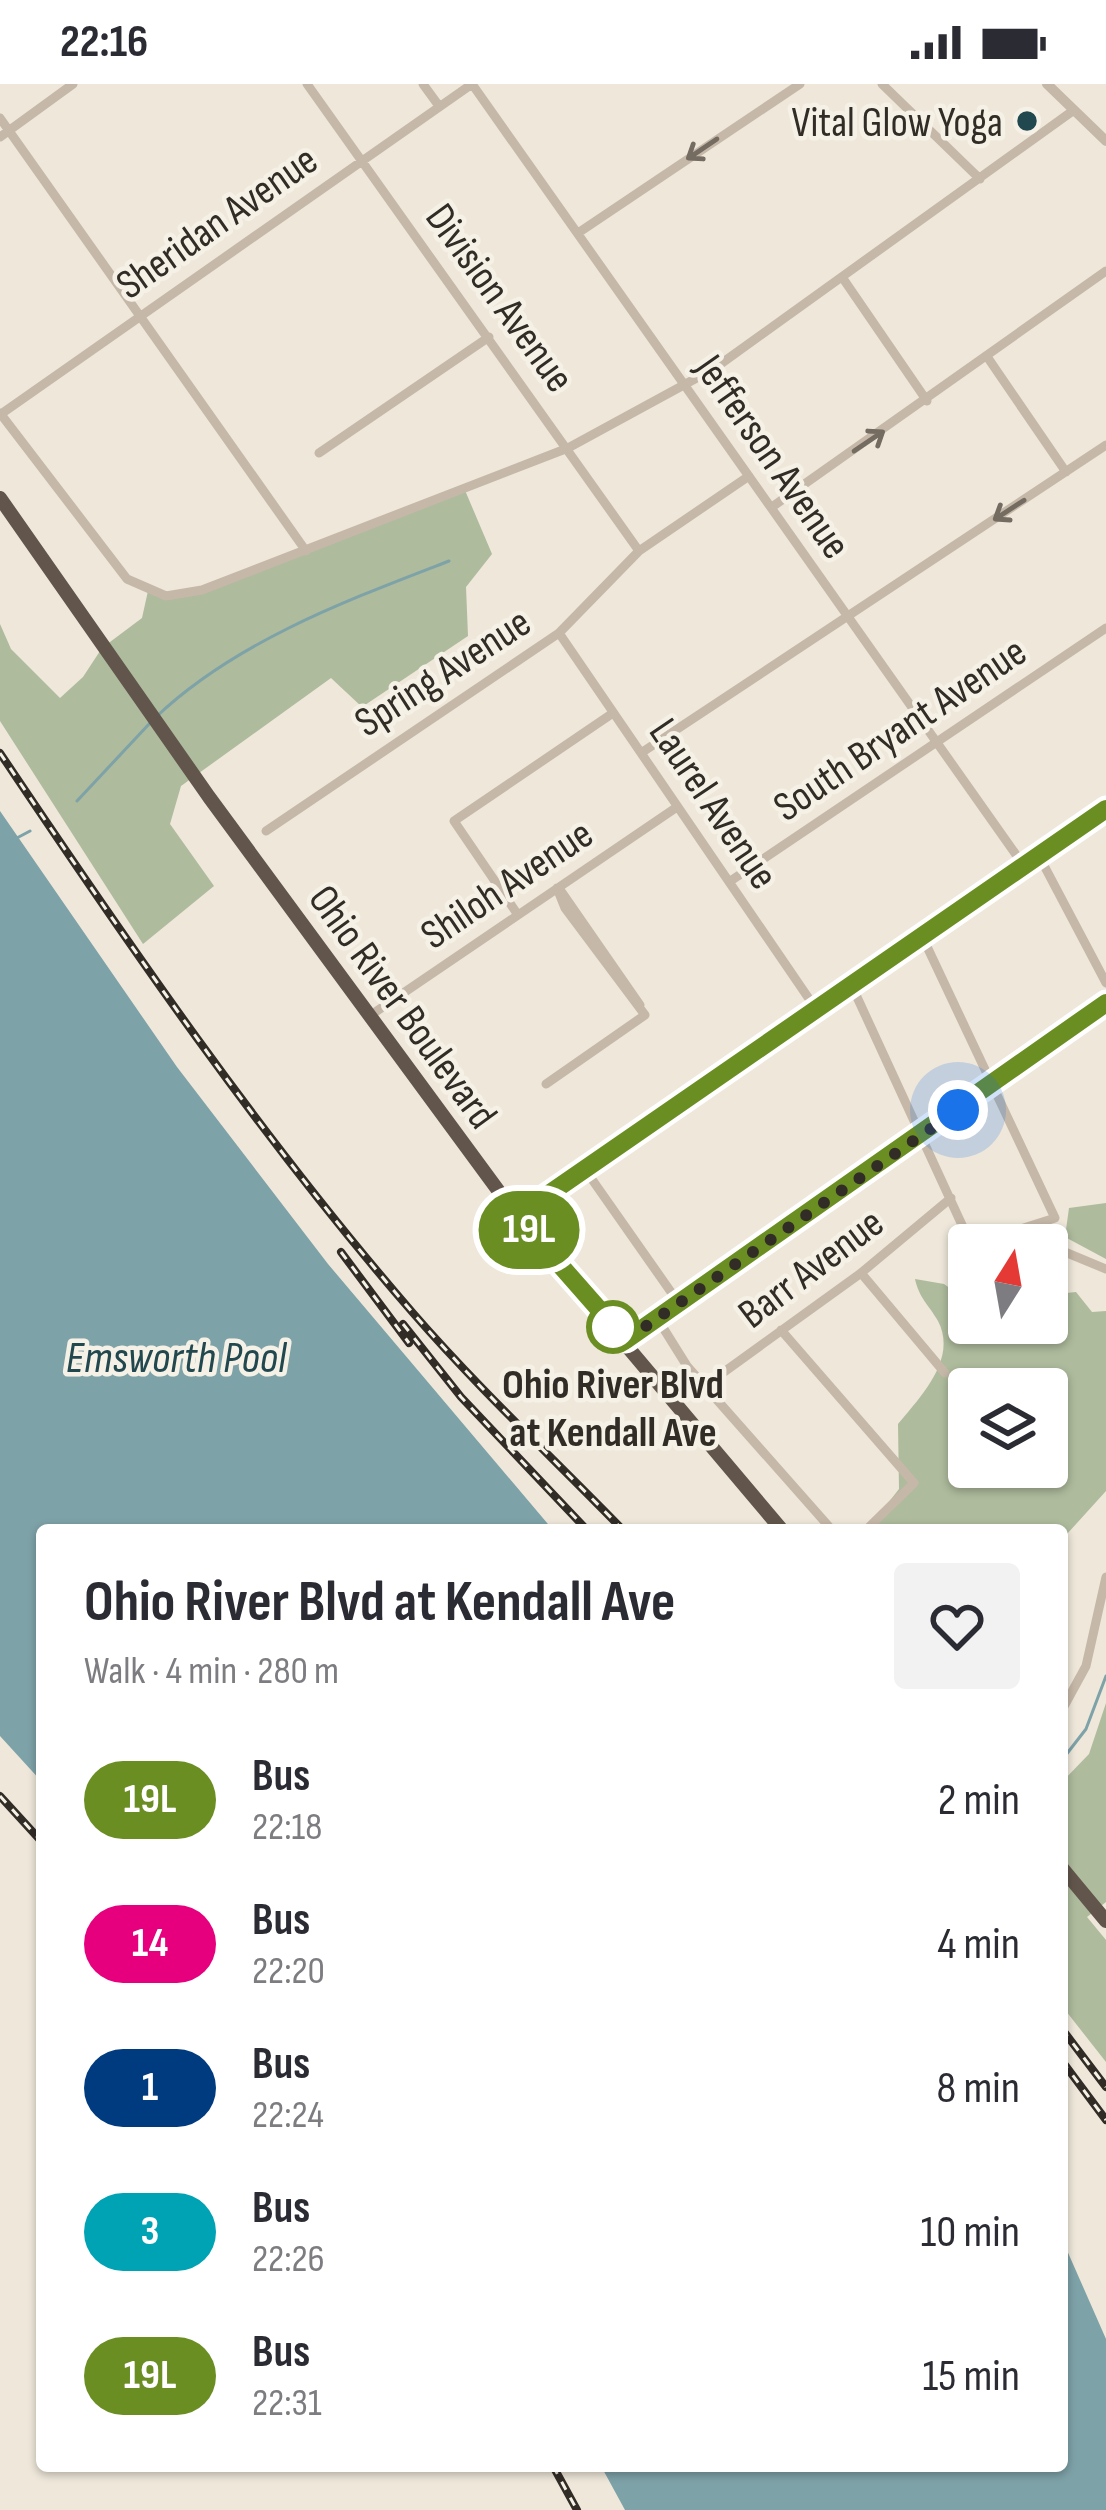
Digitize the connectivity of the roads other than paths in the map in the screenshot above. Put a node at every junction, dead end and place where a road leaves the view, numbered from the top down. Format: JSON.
{"nodes":[{"id":1,"x":73,"y":84,"type":"edge"},
{"id":2,"x":308,"y":84,"type":"edge"},
{"id":3,"x":423,"y":84,"type":"edge"},
{"id":4,"x":472,"y":84,"type":"edge"},
{"id":5,"x":800,"y":84,"type":"edge"},
{"id":6,"x":882,"y":84,"type":"edge"},
{"id":7,"x":1047,"y":84,"type":"edge"},
{"id":8,"x":439,"y":106,"type":"junction"},
{"id":9,"x":1074,"y":110,"type":"junction"},
{"id":10,"x":0,"y":118,"type":"edge"},
{"id":11,"x":4,"y":134,"type":"edge"},
{"id":12,"x":1106,"y":141,"type":"edge"},
{"id":13,"x":361,"y":158,"type":"junction"},
{"id":14,"x":980,"y":178,"type":"junction"},
{"id":15,"x":578,"y":233,"type":"junction"},
{"id":16,"x":1106,"y":271,"type":"edge"},
{"id":17,"x":842,"y":277,"type":"junction"},
{"id":18,"x":138,"y":317,"type":"junction"},
{"id":19,"x":489,"y":337,"type":"junction"},
{"id":20,"x":988,"y":358,"type":"junction"},
{"id":21,"x":683,"y":385,"type":"junction"},
{"id":22,"x":927,"y":401,"type":"junction"},
{"id":23,"x":0,"y":413,"type":"edge"},
{"id":24,"x":1106,"y":445,"type":"edge"},
{"id":25,"x":568,"y":448,"type":"junction"},
{"id":26,"x":319,"y":453,"type":"dead end"},
{"id":27,"x":1066,"y":472,"type":"junction"},
{"id":28,"x":749,"y":476,"type":"junction"},
{"id":29,"x":0,"y":498,"type":"edge"},
{"id":30,"x":772,"y":507,"type":"junction"},
{"id":31,"x":639,"y":550,"type":"junction"},
{"id":32,"x":306,"y":551,"type":"junction"},
{"id":33,"x":847,"y":616,"type":"junction"},
{"id":34,"x":1106,"y":628,"type":"edge"},
{"id":35,"x":559,"y":634,"type":"junction"},
{"id":36,"x":614,"y":713,"type":"junction"},
{"id":37,"x":934,"y":744,"type":"junction"},
{"id":38,"x":641,"y":753,"type":"junction"},
{"id":39,"x":677,"y":807,"type":"junction"},
{"id":40,"x":1106,"y":809,"type":"edge"},
{"id":41,"x":266,"y":830,"type":"dead end"},
{"id":42,"x":1039,"y":856,"type":"junction"},
{"id":43,"x":1024,"y":866,"type":"junction"},
{"id":44,"x":729,"y":882,"type":"junction"},
{"id":45,"x":557,"y":888,"type":"junction"},
{"id":46,"x":518,"y":915,"type":"junction"},
{"id":47,"x":922,"y":936,"type":"junction"},
{"id":48,"x":1106,"y":983,"type":"edge"},
{"id":49,"x":851,"y":985,"type":"junction"},
{"id":50,"x":1106,"y":1003,"type":"edge"},
{"id":51,"x":816,"y":1009,"type":"junction"},
{"id":52,"x":371,"y":1015,"type":"junction"},
{"id":53,"x":546,"y":1084,"type":"dead end"},
{"id":54,"x":993,"y":1087,"type":"junction"},
{"id":55,"x":923,"y":1133,"type":"junction"},
{"id":56,"x":584,"y":1168,"type":"junction"},
{"id":57,"x":951,"y":1198,"type":"junction"},
{"id":58,"x":517,"y":1216,"type":"junction"},
{"id":59,"x":962,"y":1224,"type":"edge"},
{"id":60,"x":1039,"y":1224,"type":"edge"},
{"id":61,"x":1068,"y":1253,"type":"edge"},
{"id":62,"x":1106,"y":1269,"type":"edge"},
{"id":63,"x":861,"y":1274,"type":"junction"},
{"id":64,"x":678,"y":1302,"type":"junction"},
{"id":65,"x":657,"y":1318,"type":"junction"},
{"id":66,"x":782,"y":1330,"type":"junction"},
{"id":67,"x":626,"y":1340,"type":"junction"},
{"id":68,"x":945,"y":1373,"type":"dead end"},
{"id":69,"x":706,"y":1384,"type":"junction"},
{"id":70,"x":777,"y":1524,"type":"edge"},
{"id":71,"x":827,"y":1524,"type":"edge"},
{"id":72,"x":872,"y":1524,"type":"edge"},
{"id":73,"x":1106,"y":1576,"type":"edge"},
{"id":74,"x":1068,"y":1699,"type":"edge"},
{"id":75,"x":1068,"y":1875,"type":"edge"},
{"id":76,"x":1101,"y":1915,"type":"edge"}],
"edges":[{"from":1,"to":11,"type":"street"},
{"from":2,"to":13,"type":"street","name":"Division Avenue"},
{"from":3,"to":8,"type":"street"},
{"from":4,"to":8,"type":"street","name":"Sheridan Avenue"},
{"from":4,"to":15,"type":"street","name":"Jefferson Avenue"},
{"from":5,"to":15,"type":"street","one_way":true},
{"from":6,"to":14,"type":"street"},
{"from":7,"to":9,"type":"street"},
{"from":8,"to":13,"type":"street","name":"Sheridan Avenue"},
{"from":9,"to":12,"type":"street"},
{"from":9,"to":14,"type":"street"},
{"from":10,"to":11,"type":"street"},
{"from":11,"to":18,"type":"street"},
{"from":13,"to":18,"type":"street","name":"Sheridan Avenue"},
{"from":13,"to":19,"type":"street","name":"Division Avenue"},
{"from":14,"to":17,"type":"street"},
{"from":15,"to":21,"type":"street","name":"Jefferson Avenue"},
{"from":16,"to":20,"type":"street"},
{"from":17,"to":21,"type":"street"},
{"from":17,"to":22,"type":"street"},
{"from":18,"to":23,"type":"street","name":"Sheridan Avenue"},
{"from":18,"to":32,"type":"street"},
{"from":19,"to":25,"type":"street","name":"Division Avenue"},
{"from":19,"to":26,"type":"street"},
{"from":20,"to":22,"type":"street"},
{"from":20,"to":27,"type":"street"},
{"from":21,"to":25,"type":"street"},
{"from":21,"to":28,"type":"street","name":"Jefferson Avenue"},
{"from":30,"to":22,"type":"street","one_way":true},
{"from":23,"to":32,"type":"street"},
{"from":24,"to":27,"type":"street"},
{"from":25,"to":31,"type":"street","name":"Division Avenue"},
{"from":25,"to":32,"type":"street"},
{"from":27,"to":33,"type":"street","one_way":true},
{"from":28,"to":30,"type":"street","name":"Jefferson Avenue"},
{"from":28,"to":31,"type":"street","name":"Spring Avenue"},
{"from":29,"to":52,"type":"highway","name":"Ohio River Boulevard"},
{"from":30,"to":33,"type":"street","name":"Jefferson Avenue"},
{"from":31,"to":35,"type":"street","name":"Spring Avenue"},
{"from":33,"to":37,"type":"street","name":"Jefferson Avenue"},
{"from":33,"to":38,"type":"street"},
{"from":34,"to":37,"type":"street","name":"South Bryant Avenue"},
{"from":35,"to":36,"type":"street","name":"Laurel Avenue"},
{"from":35,"to":41,"type":"street","name":"Spring Avenue"},
{"from":36,"to":38,"type":"street","name":"Laurel Avenue"},
{"from":36,"to":46,"type":"street"},
{"from":37,"to":43,"type":"street","name":"Jefferson Avenue"},
{"from":37,"to":44,"type":"street","name":"South Bryant Avenue"},
{"from":38,"to":39,"type":"street","name":"Laurel Avenue"},
{"from":39,"to":44,"type":"street","name":"Laurel Avenue"},
{"from":39,"to":45,"type":"street","name":"Shiloh Avenue"},
{"from":40,"to":42,"type":"street"},
{"from":42,"to":43,"type":"street"},
{"from":42,"to":48,"type":"street"},
{"from":43,"to":47,"type":"street"},
{"from":44,"to":51,"type":"street","name":"Laurel Avenue"},
{"from":45,"to":46,"type":"street","name":"Shiloh Avenue"},
{"from":45,"to":53,"type":"street"},
{"from":46,"to":52,"type":"street","name":"Shiloh Avenue"},
{"from":47,"to":49,"type":"street"},
{"from":47,"to":54,"type":"street"},
{"from":49,"to":51,"type":"street"},
{"from":49,"to":55,"type":"street"},
{"from":50,"to":54,"type":"street"},
{"from":51,"to":56,"type":"street"},
{"from":52,"to":58,"type":"highway","name":"Ohio River Boulevard"},
{"from":54,"to":55,"type":"street"},
{"from":54,"to":60,"type":"street"},
{"from":55,"to":57,"type":"street"},
{"from":55,"to":64,"type":"street"},
{"from":56,"to":58,"type":"street"},
{"from":56,"to":64,"type":"street"},
{"from":57,"to":59,"type":"street"},
{"from":57,"to":63,"type":"street","name":"Barr Avenue"},
{"from":58,"to":67,"type":"highway","name":"Ohio River Boulevard"},
{"from":61,"to":62,"type":"street"},
{"from":63,"to":66,"type":"street","name":"Barr Avenue"},
{"from":63,"to":68,"type":"street"},
{"from":64,"to":65,"type":"street"},
{"from":65,"to":67,"type":"street"},
{"from":65,"to":69,"type":"street"},
{"from":66,"to":69,"type":"street","name":"Barr Avenue"},
{"from":66,"to":72,"type":"street"},
{"from":67,"to":70,"type":"highway","name":"Ohio River Boulevard"},
{"from":69,"to":71,"type":"street"},
{"from":73,"to":74,"type":"street"},
{"from":75,"to":76,"type":"highway"}]}
